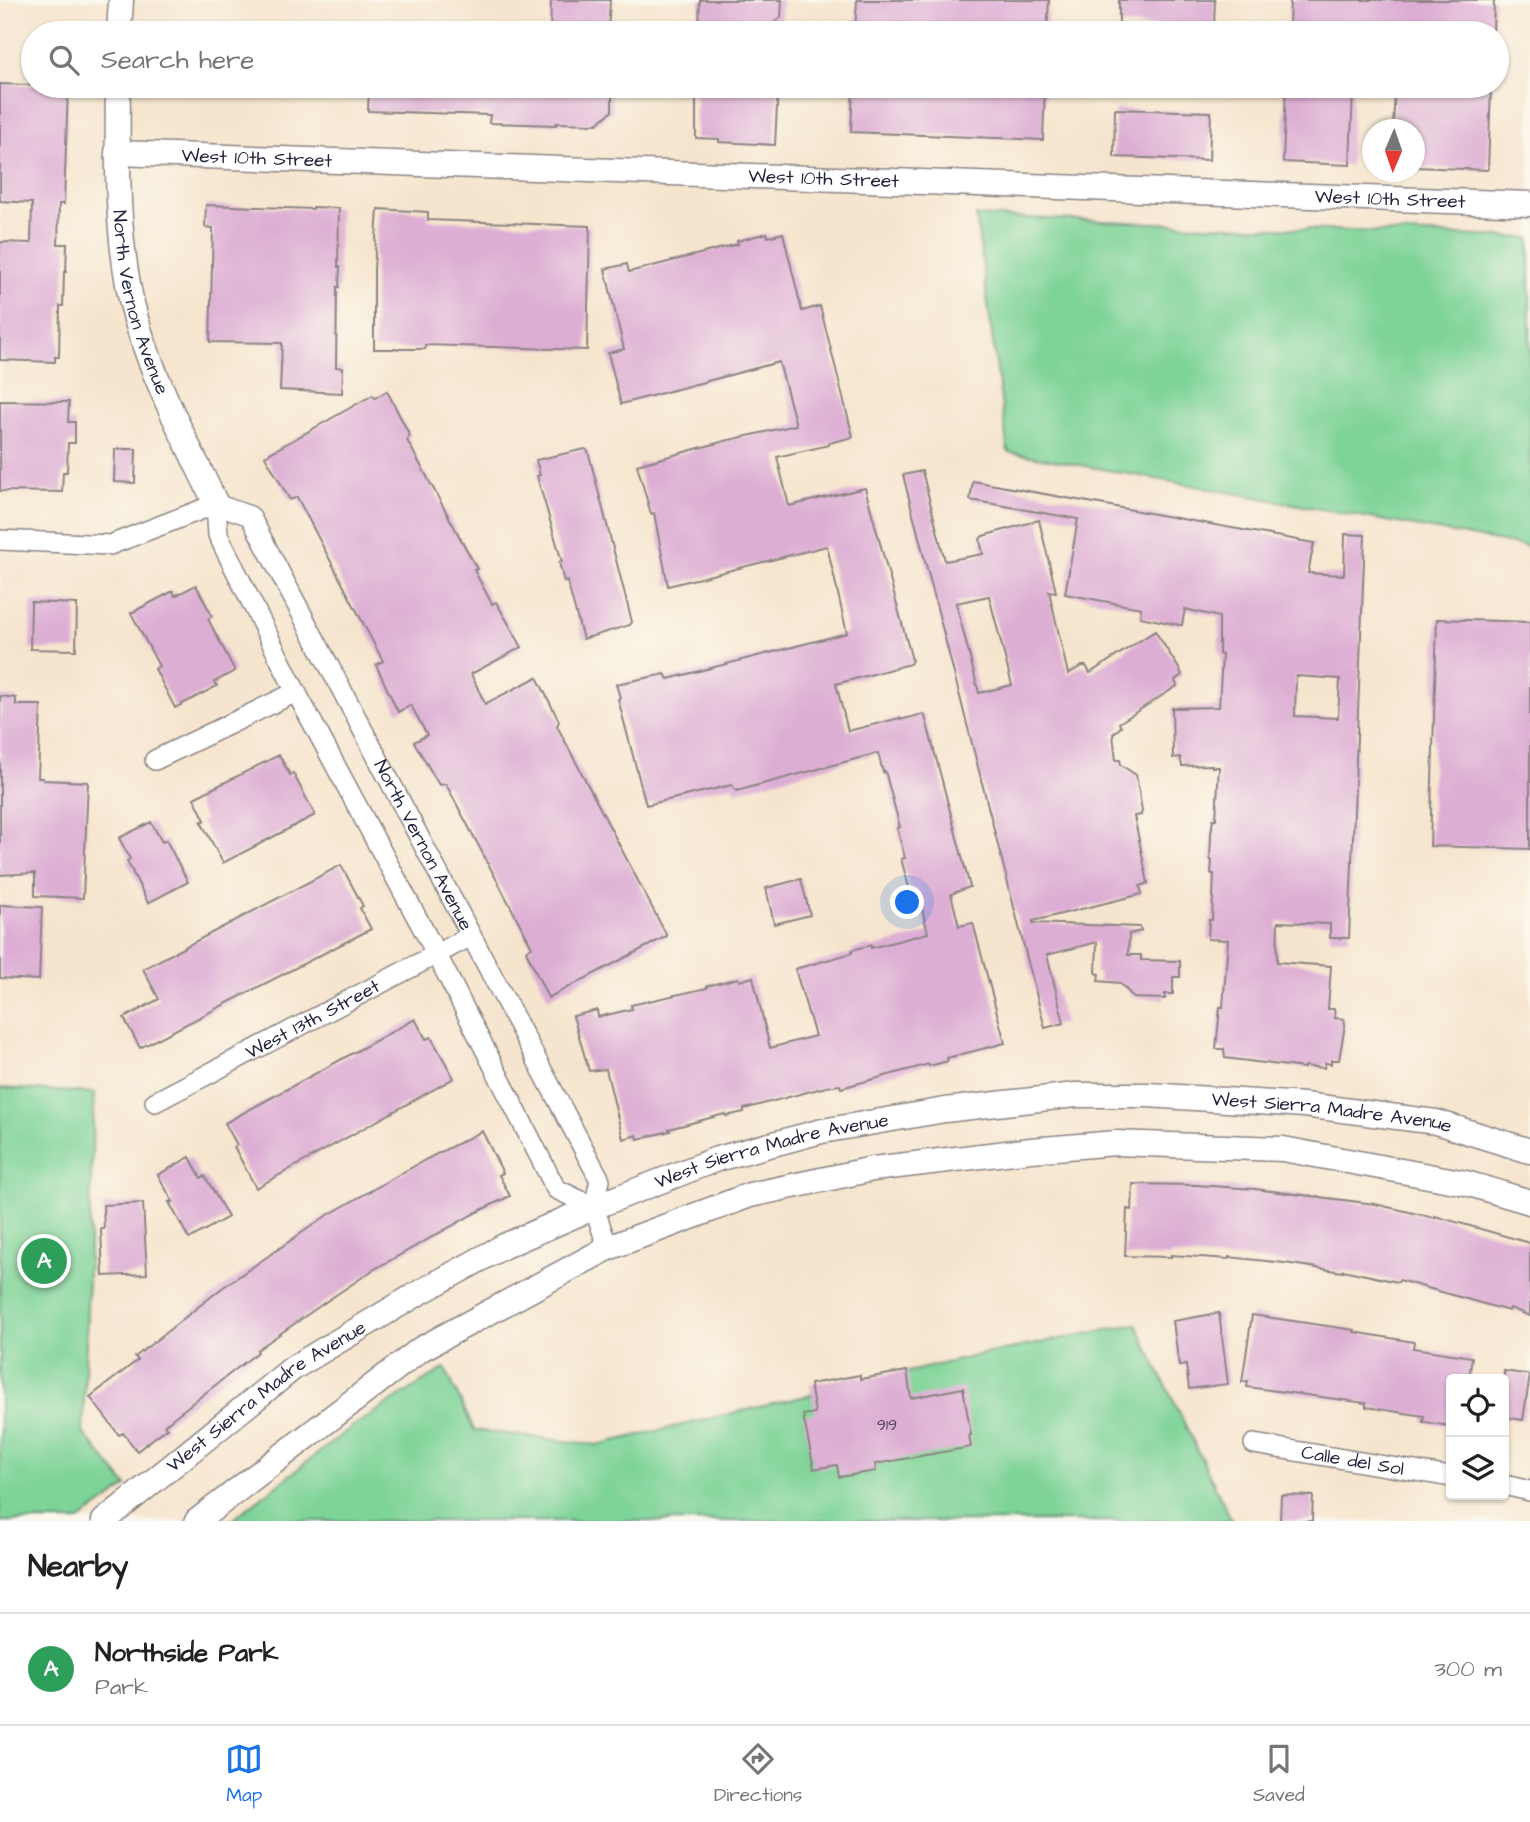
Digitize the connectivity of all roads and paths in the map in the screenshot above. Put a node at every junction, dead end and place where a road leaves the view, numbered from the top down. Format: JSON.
{"nodes":[{"id":1,"x":121,"y":0,"type":"edge"},
{"id":2,"x":120,"y":21,"type":"edge"},
{"id":3,"x":118,"y":98,"type":"edge"},
{"id":4,"x":117,"y":153,"type":"junction"},
{"id":5,"x":1530,"y":204,"type":"edge"},
{"id":6,"x":216,"y":504,"type":"junction"},
{"id":7,"x":0,"y":540,"type":"edge"},
{"id":8,"x":296,"y":692,"type":"junction"},
{"id":9,"x":155,"y":760,"type":"dead end"},
{"id":10,"x":471,"y":936,"type":"junction"},
{"id":11,"x":437,"y":955,"type":"junction"},
{"id":12,"x":155,"y":1102,"type":"dead end"},
{"id":13,"x":1530,"y":1152,"type":"edge"},
{"id":14,"x":1530,"y":1202,"type":"edge"},
{"id":15,"x":594,"y":1207,"type":"junction"},
{"id":16,"x":608,"y":1248,"type":"junction"},
{"id":17,"x":1254,"y":1444,"type":"dead end"},
{"id":18,"x":1446,"y":1475,"type":"edge"},
{"id":19,"x":1509,"y":1486,"type":"edge"},
{"id":20,"x":1530,"y":1491,"type":"edge"},
{"id":21,"x":104,"y":1521,"type":"edge"},
{"id":22,"x":197,"y":1521,"type":"edge"}],
"edges":[{"from":1,"to":2,"type":"street"},
{"from":3,"to":4,"type":"street","name":"North Vernon Avenue"},
{"from":4,"to":5,"type":"street","name":"West 10th Street"},
{"from":4,"to":6,"type":"street","name":"North Vernon Avenue"},
{"from":6,"to":7,"type":"street"},
{"from":6,"to":8,"type":"street","name":"North Vernon Avenue"},
{"from":6,"to":10,"type":"street","name":"North Vernon Avenue"},
{"from":8,"to":9,"type":"street"},
{"from":8,"to":11,"type":"street","name":"North Vernon Avenue"},
{"from":10,"to":11,"type":"street","name":"West 13th Street"},
{"from":10,"to":15,"type":"street","name":"North Vernon Avenue"},
{"from":11,"to":12,"type":"street","name":"West 13th Street"},
{"from":11,"to":15,"type":"street","name":"North Vernon Avenue"},
{"from":13,"to":15,"type":"street","name":"West Sierra Madre Avenue"},
{"from":14,"to":16,"type":"street","name":"West Sierra Madre Avenue"},
{"from":15,"to":16,"type":"street","name":"North Vernon Avenue"},
{"from":15,"to":21,"type":"street","name":"West Sierra Madre Avenue"},
{"from":16,"to":22,"type":"street","name":"West Sierra Madre Avenue"},
{"from":17,"to":18,"type":"street","name":"Calle del Sol"},
{"from":19,"to":20,"type":"street"}]}
